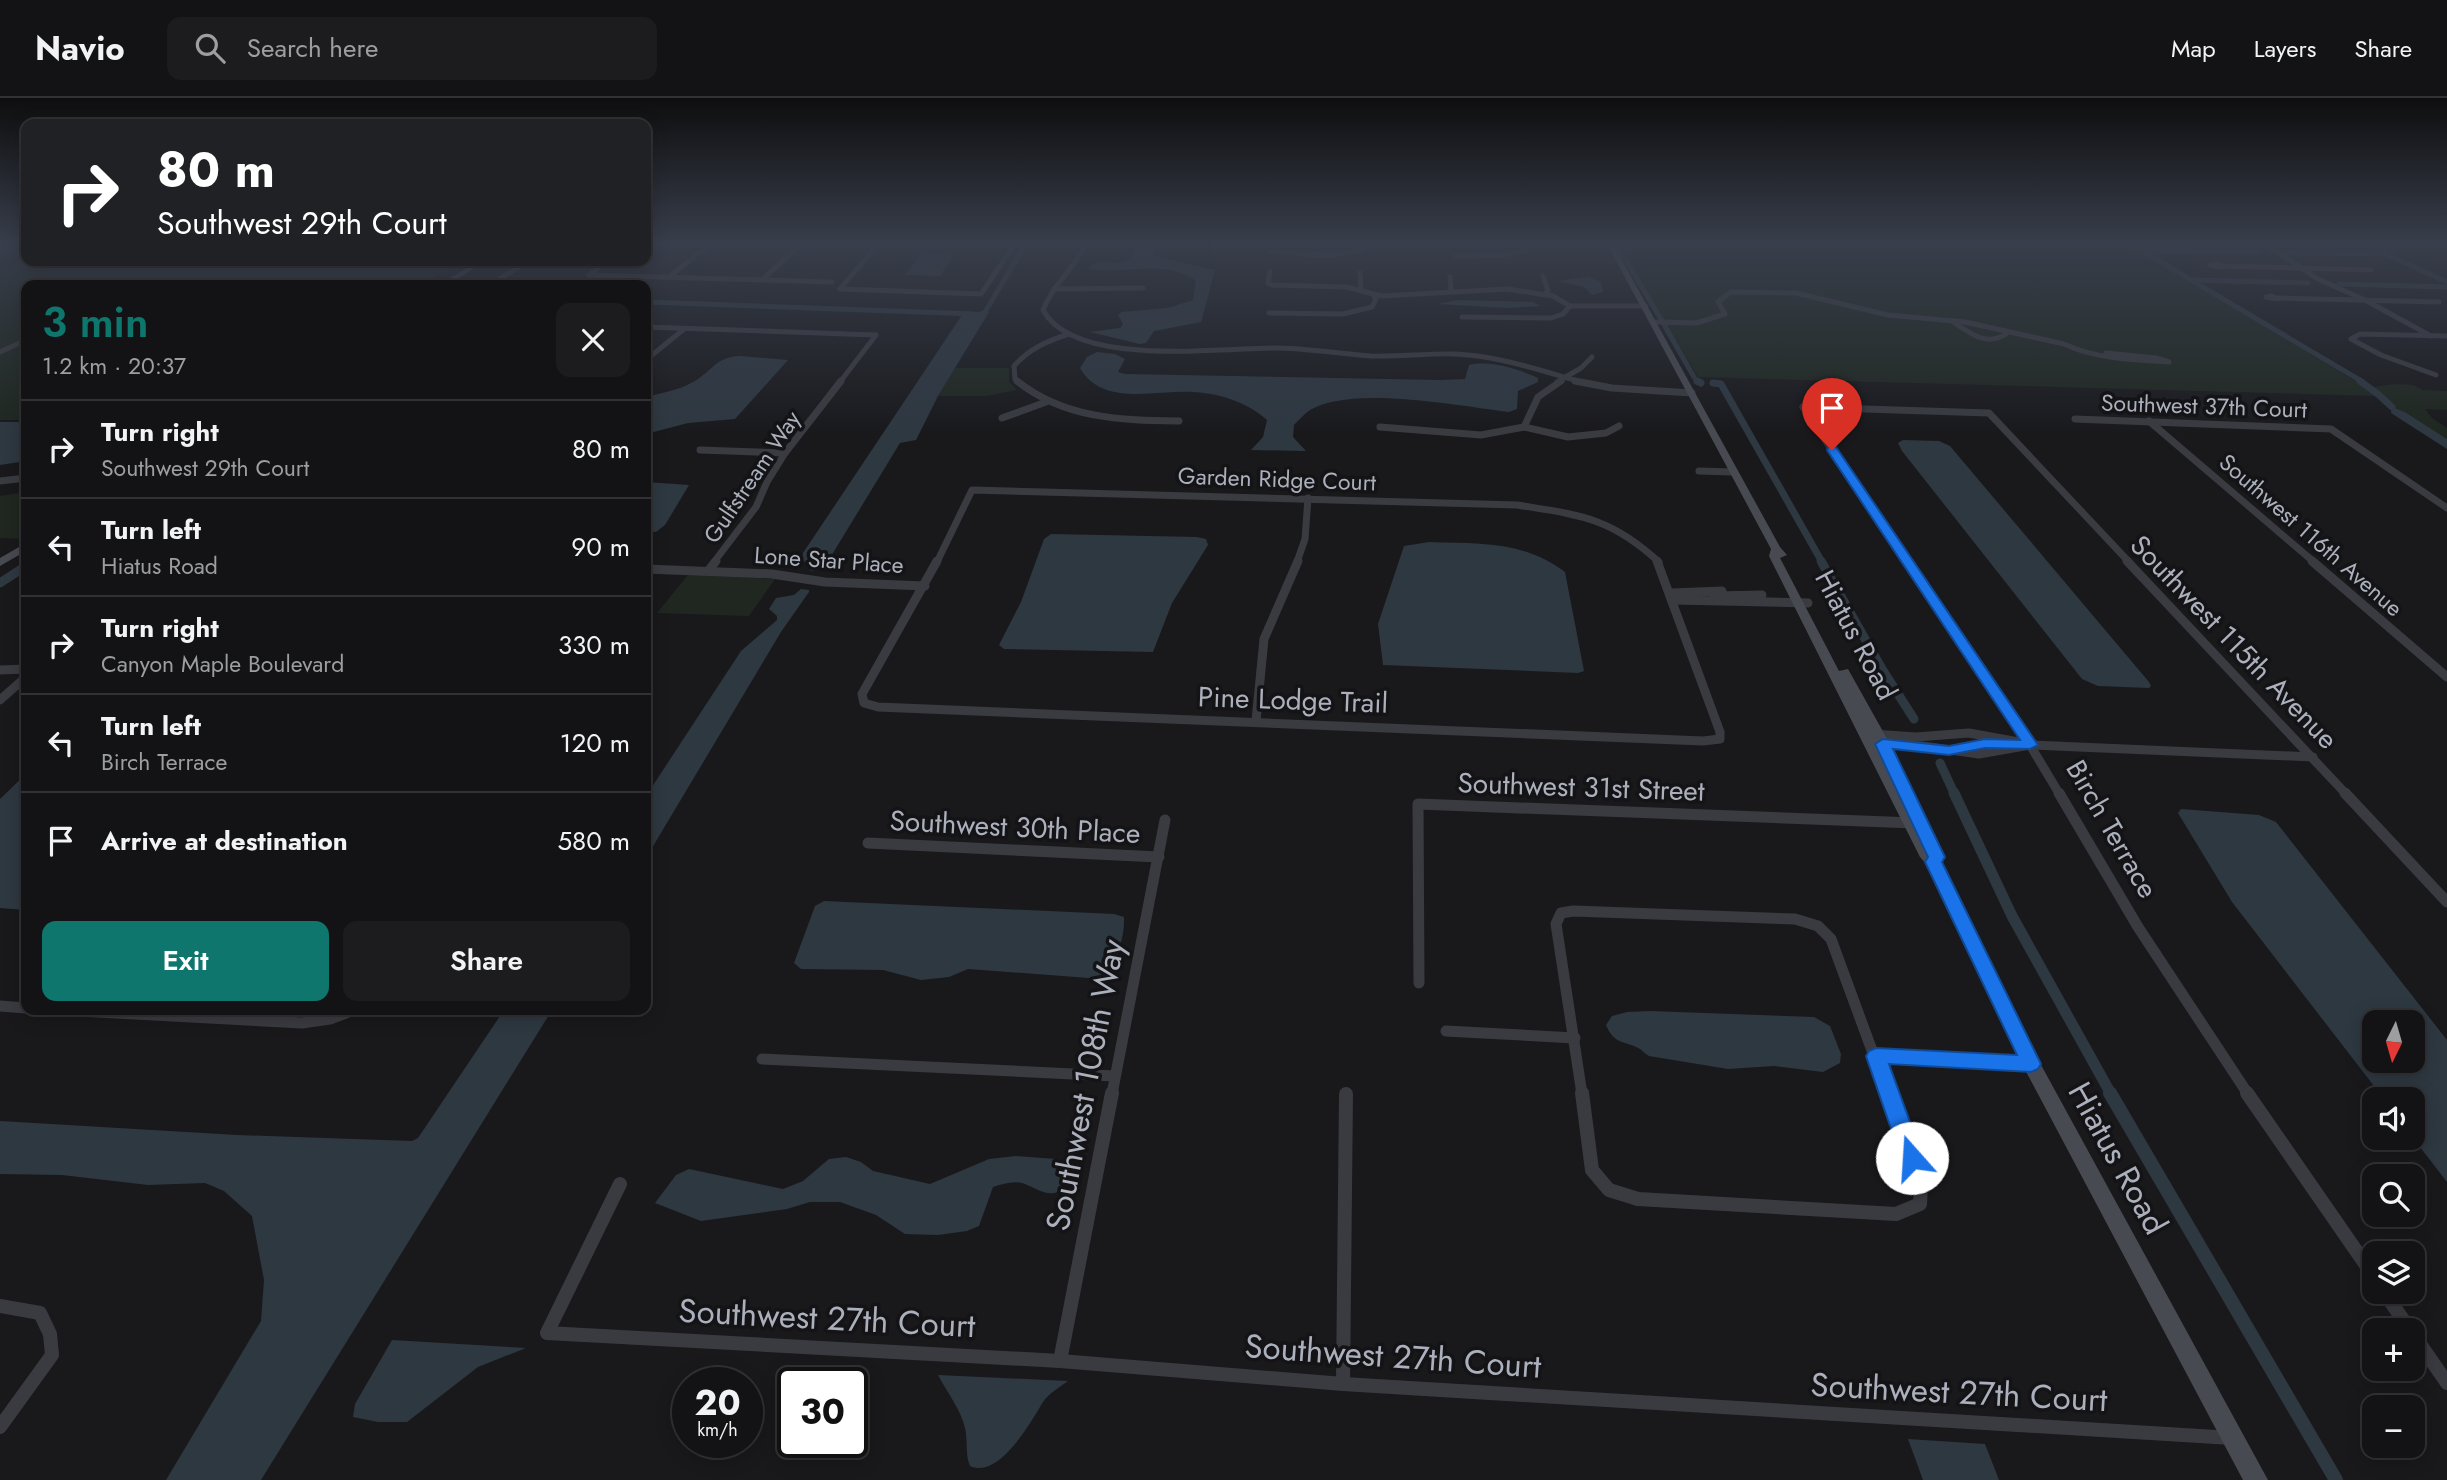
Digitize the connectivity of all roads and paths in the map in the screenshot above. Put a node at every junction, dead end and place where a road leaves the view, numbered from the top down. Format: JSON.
{"nodes":[{"id":1,"x":1045,"y":306,"type":"edge"},
{"id":2,"x":1372,"y":306,"type":"edge"},
{"id":3,"x":1570,"y":306,"type":"edge"},
{"id":4,"x":1646,"y":306,"type":"edge"},
{"id":5,"x":1722,"y":306,"type":"edge"},
{"id":6,"x":1852,"y":306,"type":"edge"},
{"id":7,"x":2377,"y":306,"type":"edge"},
{"id":8,"x":1269,"y":313,"type":"dead end"},
{"id":9,"x":1462,"y":317,"type":"dead end"},
{"id":10,"x":1951,"y":320,"type":"junction"},
{"id":11,"x":1655,"y":322,"type":"junction"},
{"id":12,"x":651,"y":327,"type":"edge"},
{"id":13,"x":684,"y":329,"type":"junction"},
{"id":14,"x":1069,"y":334,"type":"junction"},
{"id":15,"x":2006,"y":334,"type":"junction"},
{"id":16,"x":2431,"y":336,"type":"junction"},
{"id":17,"x":2447,"y":336,"type":"edge"},
{"id":18,"x":21,"y":342,"type":"edge"},
{"id":19,"x":2079,"y":351,"type":"junction"},
{"id":20,"x":0,"y":352,"type":"edge"},
{"id":21,"x":2064,"y":354,"type":"dead end"},
{"id":22,"x":2106,"y":354,"type":"junction"},
{"id":23,"x":651,"y":356,"type":"edge"},
{"id":24,"x":1592,"y":357,"type":"dead end"},
{"id":25,"x":2435,"y":375,"type":"dead end"},
{"id":26,"x":1566,"y":378,"type":"junction"},
{"id":27,"x":1612,"y":388,"type":"junction"},
{"id":28,"x":1692,"y":394,"type":"junction"},
{"id":29,"x":1046,"y":402,"type":"junction"},
{"id":30,"x":1803,"y":407,"type":"joint"},
{"id":31,"x":1002,"y":418,"type":"dead end"},
{"id":32,"x":2075,"y":419,"type":"dead end"},
{"id":33,"x":1179,"y":421,"type":"dead end"},
{"id":34,"x":2149,"y":421,"type":"junction"},
{"id":35,"x":1619,"y":426,"type":"dead end"},
{"id":36,"x":1380,"y":427,"type":"dead end"},
{"id":37,"x":1524,"y":427,"type":"junction"},
{"id":38,"x":700,"y":450,"type":"dead end"},
{"id":39,"x":785,"y":453,"type":"junction"},
{"id":40,"x":1699,"y":471,"type":"dead end"},
{"id":41,"x":1732,"y":472,"type":"junction"},
{"id":42,"x":21,"y":479,"type":"edge"},
{"id":43,"x":0,"y":481,"type":"edge"},
{"id":44,"x":1308,"y":498,"type":"junction"},
{"id":45,"x":2447,"y":508,"type":"edge"},
{"id":46,"x":21,"y":549,"type":"edge"},
{"id":47,"x":21,"y":558,"type":"edge"},
{"id":48,"x":0,"y":562,"type":"edge"},
{"id":49,"x":651,"y":569,"type":"edge"},
{"id":50,"x":0,"y":571,"type":"edge"},
{"id":51,"x":708,"y":571,"type":"junction"},
{"id":52,"x":925,"y":586,"type":"junction"},
{"id":53,"x":1673,"y":597,"type":"junction"},
{"id":54,"x":1719,"y":597,"type":"junction"},
{"id":55,"x":1802,"y":599,"type":"junction"},
{"id":56,"x":21,"y":669,"type":"edge"},
{"id":57,"x":0,"y":670,"type":"edge"},
{"id":58,"x":2447,"y":677,"type":"edge"},
{"id":59,"x":21,"y":681,"type":"edge"},
{"id":60,"x":0,"y":699,"type":"edge"},
{"id":61,"x":1256,"y":721,"type":"junction"},
{"id":62,"x":1975,"y":734,"type":"junction"},
{"id":63,"x":1720,"y":739,"type":"joint"},
{"id":64,"x":1873,"y":739,"type":"junction"},
{"id":65,"x":1985,"y":744,"type":"junction"},
{"id":66,"x":2025,"y":745,"type":"junction"},
{"id":67,"x":1949,"y":750,"type":"junction"},
{"id":68,"x":2313,"y":757,"type":"junction"},
{"id":69,"x":1165,"y":820,"type":"dead end"},
{"id":70,"x":1915,"y":823,"type":"junction"},
{"id":71,"x":868,"y":843,"type":"dead end"},
{"id":72,"x":1159,"y":857,"type":"junction"},
{"id":73,"x":2447,"y":902,"type":"edge"},
{"id":74,"x":1419,"y":983,"type":"dead end"},
{"id":75,"x":0,"y":1006,"type":"edge"},
{"id":76,"x":21,"y":1008,"type":"edge"},
{"id":77,"x":153,"y":1015,"type":"edge"},
{"id":78,"x":342,"y":1015,"type":"edge"},
{"id":79,"x":1447,"y":1031,"type":"dead end"},
{"id":80,"x":1575,"y":1038,"type":"junction"},
{"id":81,"x":1876,"y":1056,"type":"junction"},
{"id":82,"x":762,"y":1059,"type":"dead end"},
{"id":83,"x":2031,"y":1064,"type":"junction"},
{"id":84,"x":1114,"y":1076,"type":"junction"},
{"id":85,"x":1346,"y":1094,"type":"dead end"},
{"id":86,"x":620,"y":1184,"type":"dead end"},
{"id":87,"x":2362,"y":1259,"type":"edge"},
{"id":88,"x":0,"y":1306,"type":"edge"},
{"id":89,"x":2425,"y":1351,"type":"edge"},
{"id":90,"x":1060,"y":1361,"type":"junction"},
{"id":91,"x":1343,"y":1384,"type":"junction"},
{"id":92,"x":2447,"y":1384,"type":"edge"},
{"id":93,"x":0,"y":1427,"type":"edge"},
{"id":94,"x":2236,"y":1438,"type":"junction"},
{"id":95,"x":2256,"y":1480,"type":"edge"}],
"edges":[{"from":1,"to":14,"type":"street"},
{"from":2,"to":8,"type":"street"},
{"from":3,"to":9,"type":"street"},
{"from":4,"to":11,"type":"street","name":"Hiatus Road"},
{"from":5,"to":11,"type":"street"},
{"from":6,"to":10,"type":"street"},
{"from":7,"to":16,"type":"street"},
{"from":10,"to":15,"type":"street"},
{"from":10,"to":15,"type":"street"},
{"from":11,"to":28,"type":"street","name":"Hiatus Road"},
{"from":12,"to":13,"type":"street"},
{"from":13,"to":23,"type":"street"},
{"from":13,"to":39,"type":"street","name":"Gulfstream Way"},
{"from":14,"to":26,"type":"street"},
{"from":14,"to":29,"type":"street"},
{"from":15,"to":19,"type":"street"},
{"from":16,"to":17,"type":"street"},
{"from":16,"to":25,"type":"street"},
{"from":18,"to":20,"type":"street"},
{"from":19,"to":21,"type":"street"},
{"from":19,"to":22,"type":"street"},
{"from":22,"to":22,"type":"street"},
{"from":24,"to":26,"type":"street"},
{"from":26,"to":27,"type":"street"},
{"from":26,"to":37,"type":"street"},
{"from":27,"to":28,"type":"street"},
{"from":27,"to":28,"type":"street"},
{"from":28,"to":41,"type":"street","name":"Hiatus Road"},
{"from":29,"to":31,"type":"street"},
{"from":29,"to":33,"type":"street"},
{"from":30,"to":66,"type":"street","name":"Birch Terrace"},
{"from":30,"to":68,"type":"street","name":"Southwest 115th Avenue"},
{"from":32,"to":34,"type":"street","name":"Southwest 37th Court"},
{"from":34,"to":45,"type":"street","name":"Southwest 37th Court"},
{"from":34,"to":58,"type":"street","name":"Southwest 116th Avenue"},
{"from":35,"to":37,"type":"street"},
{"from":36,"to":37,"type":"street"},
{"from":38,"to":39,"type":"street"},
{"from":39,"to":51,"type":"street","name":"Gulfstream Way"},
{"from":40,"to":41,"type":"street"},
{"from":41,"to":55,"type":"street","name":"Hiatus Road"},
{"from":42,"to":43,"type":"street"},
{"from":44,"to":52,"type":"street","name":"Garden Ridge Court"},
{"from":44,"to":53,"type":"street","name":"Garden Ridge Court"},
{"from":44,"to":61,"type":"street"},
{"from":46,"to":48,"type":"street"},
{"from":47,"to":50,"type":"street"},
{"from":49,"to":51,"type":"street","name":"Lone Star Place"},
{"from":51,"to":52,"type":"street","name":"Lone Star Place"},
{"from":52,"to":61,"type":"street","name":"Pine Lodge Trail"},
{"from":53,"to":54,"type":"street"},
{"from":53,"to":63,"type":"street","name":"Garden Ridge Court"},
{"from":54,"to":55,"type":"street"},
{"from":54,"to":55,"type":"street"},
{"from":55,"to":64,"type":"street","name":"Hiatus Road"},
{"from":56,"to":57,"type":"street"},
{"from":59,"to":60,"type":"street"},
{"from":61,"to":63,"type":"street","name":"Pine Lodge Trail"},
{"from":62,"to":64,"type":"street"},
{"from":62,"to":65,"type":"street"},
{"from":62,"to":66,"type":"street"},
{"from":64,"to":67,"type":"street"},
{"from":64,"to":70,"type":"street","name":"Hiatus Road"},
{"from":65,"to":66,"type":"street"},
{"from":65,"to":67,"type":"street"},
{"from":66,"to":67,"type":"street"},
{"from":66,"to":68,"type":"street"},
{"from":66,"to":87,"type":"street","name":"Birch Terrace"},
{"from":68,"to":73,"type":"street","name":"Southwest 115th Avenue"},
{"from":69,"to":72,"type":"street","name":"Southwest 108th Way"},
{"from":70,"to":74,"type":"street","name":"Southwest 31st Street"},
{"from":70,"to":83,"type":"street","name":"Hiatus Road"},
{"from":71,"to":72,"type":"street","name":"Southwest 30th Place"},
{"from":72,"to":84,"type":"street","name":"Southwest 108th Way"},
{"from":75,"to":76,"type":"street"},
{"from":77,"to":78,"type":"street"},
{"from":79,"to":80,"type":"street"},
{"from":80,"to":81,"type":"street"},
{"from":80,"to":81,"type":"street"},
{"from":81,"to":83,"type":"street"},
{"from":82,"to":84,"type":"street"},
{"from":83,"to":94,"type":"street","name":"Hiatus Road"},
{"from":84,"to":90,"type":"street","name":"Southwest 108th Way"},
{"from":85,"to":91,"type":"street"},
{"from":86,"to":90,"type":"street","name":"Southwest 27th Court"},
{"from":88,"to":93,"type":"street"},
{"from":89,"to":92,"type":"street"},
{"from":90,"to":91,"type":"street","name":"Southwest 27th Court"},
{"from":91,"to":94,"type":"street","name":"Southwest 27th Court"},
{"from":94,"to":95,"type":"street","name":"Hiatus Road"}]}
